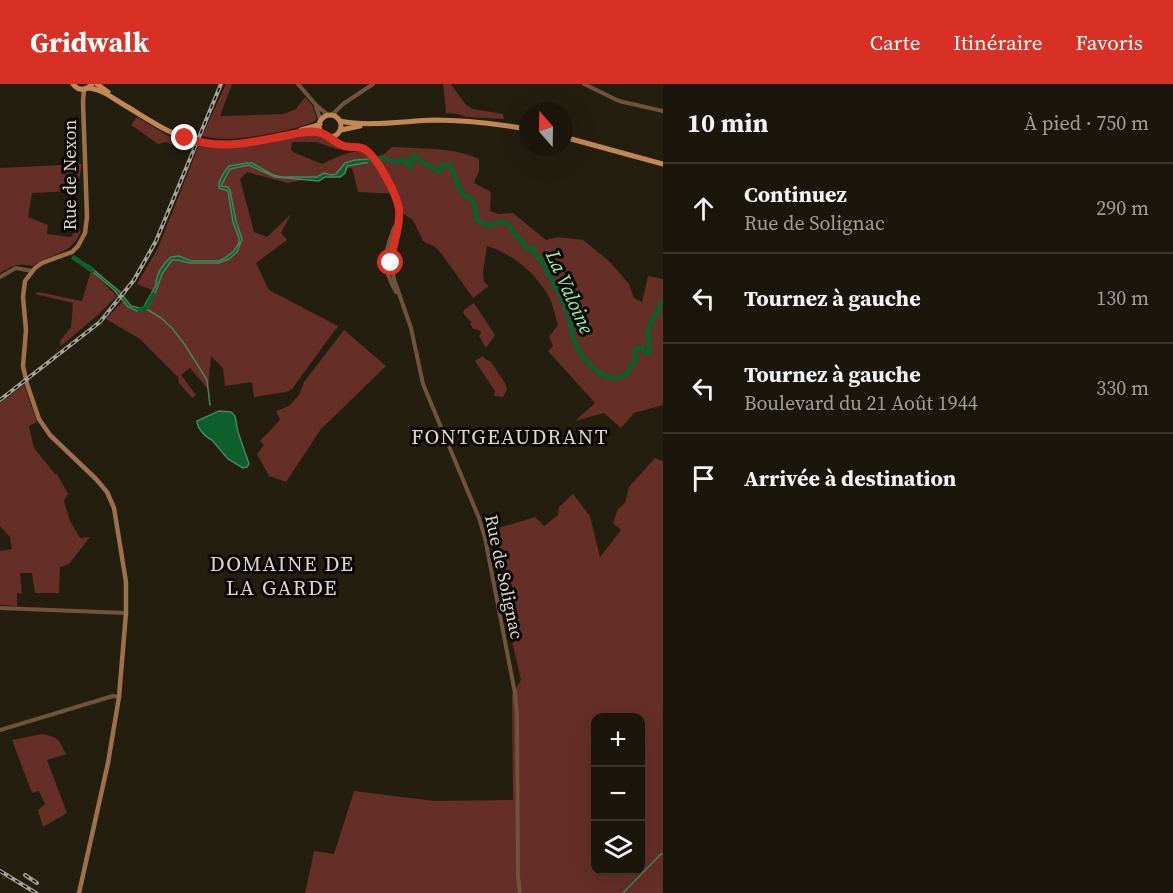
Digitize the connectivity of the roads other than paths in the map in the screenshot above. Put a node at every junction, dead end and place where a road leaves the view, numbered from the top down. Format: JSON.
{"nodes":[{"id":1,"x":97,"y":84,"type":"edge"},
{"id":2,"x":298,"y":84,"type":"edge"},
{"id":3,"x":373,"y":84,"type":"edge"},
{"id":4,"x":584,"y":84,"type":"edge"},
{"id":5,"x":83,"y":87,"type":"edge"},
{"id":6,"x":316,"y":105,"type":"junction"},
{"id":7,"x":342,"y":106,"type":"junction"},
{"id":8,"x":663,"y":111,"type":"edge"},
{"id":9,"x":330,"y":115,"type":"junction"},
{"id":10,"x":340,"y":120,"type":"junction"},
{"id":11,"x":320,"y":122,"type":"junction"},
{"id":12,"x":519,"y":129,"type":"edge"},
{"id":13,"x":341,"y":130,"type":"junction"},
{"id":14,"x":519,"y":130,"type":"edge"},
{"id":15,"x":322,"y":133,"type":"junction"},
{"id":16,"x":334,"y":138,"type":"junction"},
{"id":17,"x":573,"y":141,"type":"edge"},
{"id":18,"x":663,"y":166,"type":"edge"},
{"id":19,"x":32,"y":271,"type":"junction"},
{"id":20,"x":0,"y":277,"type":"edge"},
{"id":21,"x":0,"y":608,"type":"edge"},
{"id":22,"x":126,"y":613,"type":"junction"},
{"id":23,"x":120,"y":696,"type":"junction"},
{"id":24,"x":0,"y":730,"type":"edge"},
{"id":25,"x":79,"y":893,"type":"edge"},
{"id":26,"x":520,"y":893,"type":"edge"}],
"edges":[{"from":1,"to":11,"type":"main road"},
{"from":2,"to":6,"type":"street"},
{"from":3,"to":7,"type":"street"},
{"from":4,"to":8,"type":"street"},
{"from":5,"to":15,"type":"main road"},
{"from":5,"to":19,"type":"main road","name":"Rue de Nexon"},
{"from":6,"to":9,"type":"street"},
{"from":6,"to":11,"type":"street"},
{"from":7,"to":9,"type":"street"},
{"from":7,"to":10,"type":"street"},
{"from":9,"to":10,"type":"main road"},
{"from":9,"to":11,"type":"main road"},
{"from":10,"to":12,"type":"main road"},
{"from":10,"to":13,"type":"main road"},
{"from":11,"to":15,"type":"main road"},
{"from":13,"to":14,"type":"main road"},
{"from":13,"to":16,"type":"main road"},
{"from":15,"to":16,"type":"main road"},
{"from":16,"to":26,"type":"street","name":"Rue de Solignac"},
{"from":17,"to":18,"type":"main road"},
{"from":19,"to":20,"type":"street"},
{"from":19,"to":22,"type":"main road"},
{"from":21,"to":22,"type":"street"},
{"from":22,"to":23,"type":"main road"},
{"from":23,"to":24,"type":"street"},
{"from":23,"to":25,"type":"main road"}]}
